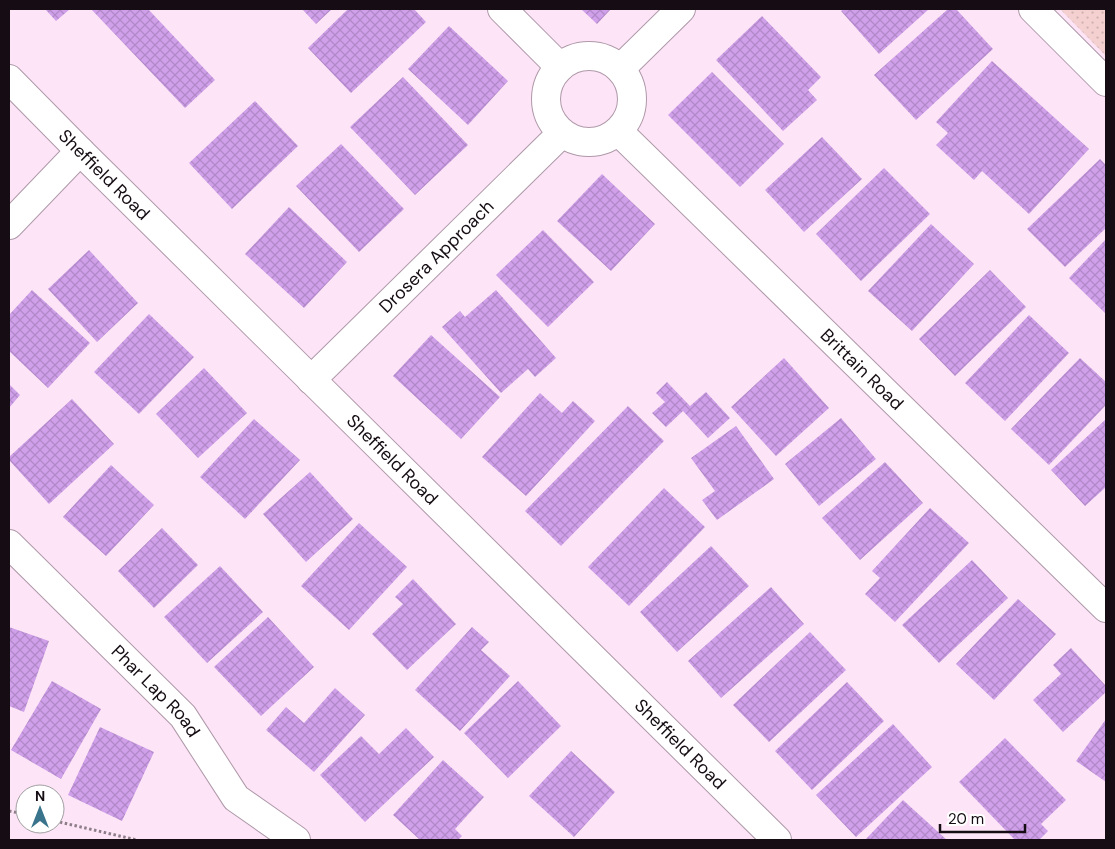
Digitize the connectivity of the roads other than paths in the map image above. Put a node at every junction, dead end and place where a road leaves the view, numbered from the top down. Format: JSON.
{"nodes":[{"id":1,"x":502,"y":9,"type":"edge"},
{"id":2,"x":681,"y":9,"type":"edge"},
{"id":3,"x":1033,"y":9,"type":"edge"},
{"id":4,"x":560,"y":67,"type":"junction"},
{"id":5,"x":620,"y":69,"type":"junction"},
{"id":6,"x":9,"y":79,"type":"edge"},
{"id":7,"x":1106,"y":82,"type":"edge"},
{"id":8,"x":618,"y":131,"type":"junction"},
{"id":9,"x":562,"y":133,"type":"junction"},
{"id":10,"x":80,"y":151,"type":"junction"},
{"id":11,"x":9,"y":226,"type":"edge"},
{"id":12,"x":311,"y":380,"type":"junction"},
{"id":13,"x":9,"y":544,"type":"edge"},
{"id":14,"x":1106,"y":608,"type":"edge"},
{"id":15,"x":296,"y":840,"type":"edge"},
{"id":16,"x":777,"y":840,"type":"edge"}],
"edges":[{"from":1,"to":4,"type":"street"},
{"from":2,"to":5,"type":"street"},
{"from":3,"to":7,"type":"street"},
{"from":4,"to":5,"type":"street"},
{"from":4,"to":9,"type":"street"},
{"from":5,"to":8,"type":"street"},
{"from":6,"to":10,"type":"street","name":"Sheffield Road"},
{"from":8,"to":9,"type":"street"},
{"from":8,"to":14,"type":"street","name":"Brittain Road"},
{"from":9,"to":12,"type":"street","name":"Drosera Approach"},
{"from":10,"to":11,"type":"street"},
{"from":10,"to":12,"type":"street","name":"Sheffield Road"},
{"from":12,"to":16,"type":"street","name":"Sheffield Road"},
{"from":13,"to":15,"type":"street","name":"Phar Lap Road"}]}
